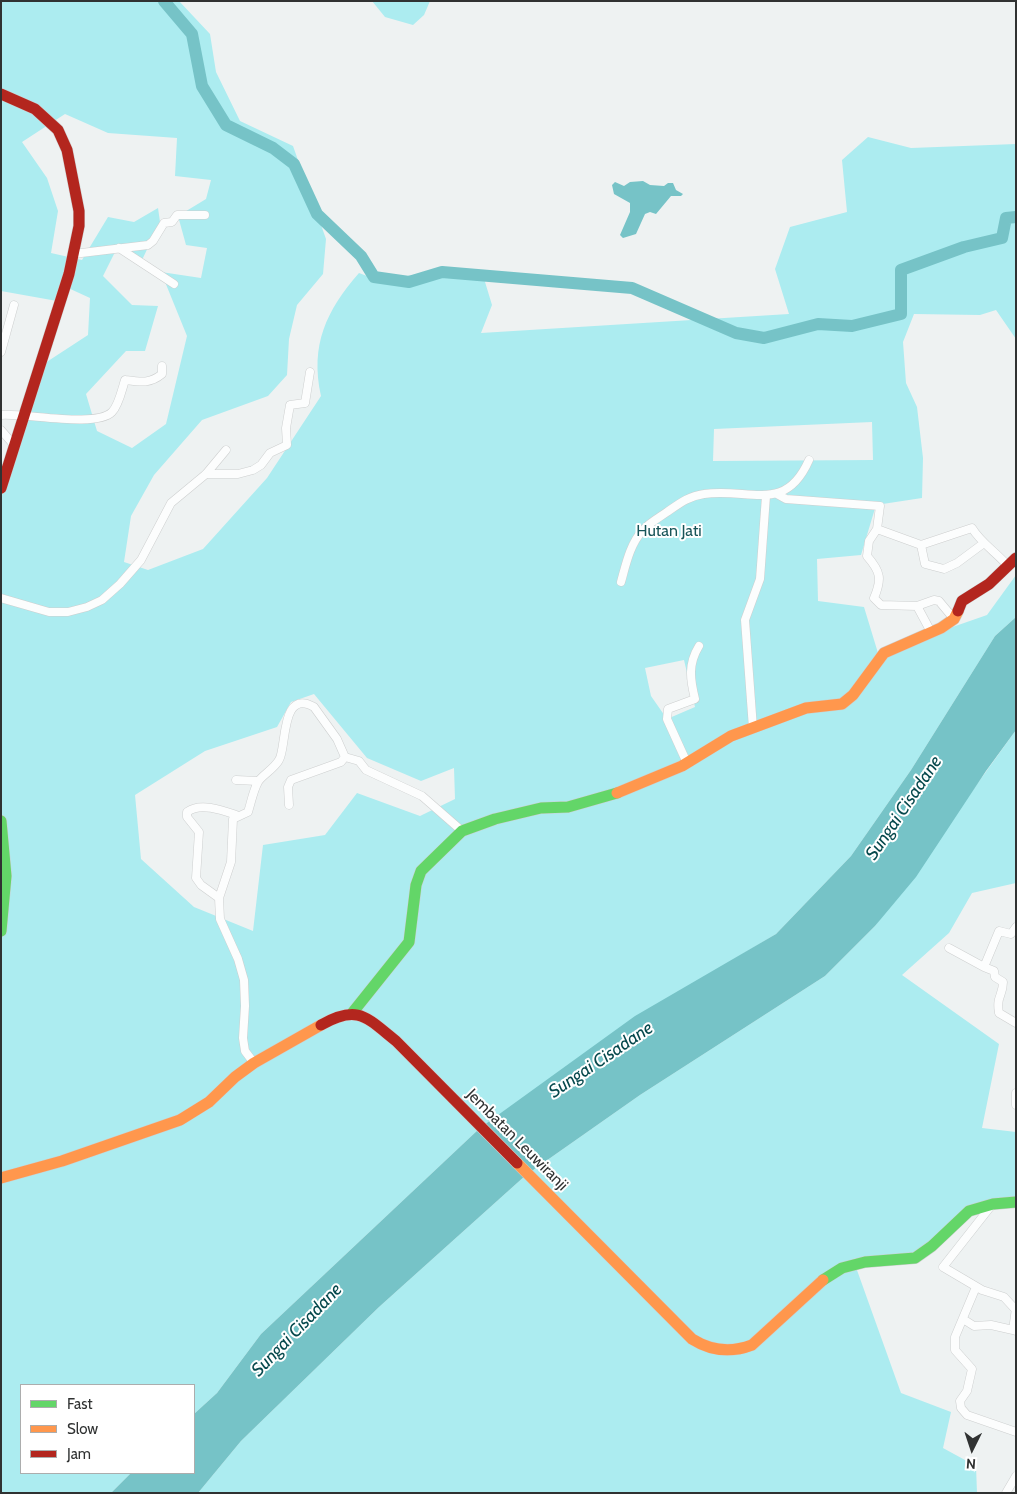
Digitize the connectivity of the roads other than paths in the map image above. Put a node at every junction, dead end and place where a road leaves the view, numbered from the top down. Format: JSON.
{"nodes":[{"id":1,"x":1,"y":94,"type":"edge"},
{"id":2,"x":205,"y":215,"type":"dead end"},
{"id":3,"x":119,"y":248,"type":"junction"},
{"id":4,"x":73,"y":254,"type":"junction"},
{"id":5,"x":174,"y":284,"type":"dead end"},
{"id":6,"x":14,"y":304,"type":"dead end"},
{"id":7,"x":1,"y":352,"type":"edge"},
{"id":8,"x":162,"y":366,"type":"dead end"},
{"id":9,"x":310,"y":372,"type":"dead end"},
{"id":10,"x":24,"y":414,"type":"junction"},
{"id":11,"x":1,"y":415,"type":"edge"},
{"id":12,"x":1,"y":430,"type":"edge"},
{"id":13,"x":14,"y":445,"type":"junction"},
{"id":14,"x":226,"y":450,"type":"dead end"},
{"id":15,"x":810,"y":460,"type":"dead end"},
{"id":16,"x":206,"y":474,"type":"junction"},
{"id":17,"x":1,"y":488,"type":"edge"},
{"id":18,"x":777,"y":494,"type":"junction"},
{"id":19,"x":766,"y":496,"type":"junction"},
{"id":20,"x":877,"y":529,"type":"junction"},
{"id":21,"x":984,"y":543,"type":"junction"},
{"id":22,"x":921,"y":545,"type":"junction"},
{"id":23,"x":1012,"y":562,"type":"edge"},
{"id":24,"x":621,"y":582,"type":"dead end"},
{"id":25,"x":1,"y":598,"type":"edge"},
{"id":26,"x":918,"y":606,"type":"junction"},
{"id":27,"x":954,"y":619,"type":"junction"},
{"id":28,"x":931,"y":632,"type":"junction"},
{"id":29,"x":699,"y":646,"type":"dead end"},
{"id":30,"x":753,"y":728,"type":"junction"},
{"id":31,"x":345,"y":756,"type":"junction"},
{"id":32,"x":687,"y":763,"type":"junction"},
{"id":33,"x":236,"y":780,"type":"dead end"},
{"id":34,"x":258,"y":781,"type":"junction"},
{"id":35,"x":289,"y":805,"type":"dead end"},
{"id":36,"x":236,"y":816,"type":"junction"},
{"id":37,"x":1,"y":821,"type":"edge"},
{"id":38,"x":462,"y":831,"type":"junction"},
{"id":39,"x":219,"y":898,"type":"junction"},
{"id":40,"x":1016,"y":927,"type":"edge"},
{"id":41,"x":1,"y":930,"type":"edge"},
{"id":42,"x":949,"y":948,"type":"dead end"},
{"id":43,"x":984,"y":967,"type":"junction"},
{"id":44,"x":353,"y":1012,"type":"junction"},
{"id":45,"x":1016,"y":1023,"type":"edge"},
{"id":46,"x":254,"y":1064,"type":"junction"},
{"id":47,"x":1016,"y":1093,"type":"edge"},
{"id":48,"x":1016,"y":1105,"type":"edge"},
{"id":49,"x":1,"y":1178,"type":"edge"},
{"id":50,"x":1016,"y":1202,"type":"edge"},
{"id":51,"x":992,"y":1204,"type":"junction"},
{"id":52,"x":976,"y":1287,"type":"junction"},
{"id":53,"x":1015,"y":1308,"type":"edge"},
{"id":54,"x":963,"y":1319,"type":"junction"},
{"id":55,"x":1015,"y":1330,"type":"edge"},
{"id":56,"x":1016,"y":1432,"type":"edge"},
{"id":57,"x":1016,"y":1476,"type":"edge"},
{"id":58,"x":1006,"y":1493,"type":"edge"}],
"edges":[{"from":1,"to":4,"type":"street"},
{"from":2,"to":3,"type":"street"},
{"from":3,"to":4,"type":"street"},
{"from":3,"to":5,"type":"street"},
{"from":4,"to":10,"type":"street"},
{"from":6,"to":7,"type":"street"},
{"from":8,"to":10,"type":"street"},
{"from":9,"to":16,"type":"street"},
{"from":10,"to":11,"type":"street"},
{"from":10,"to":13,"type":"street"},
{"from":12,"to":13,"type":"street"},
{"from":13,"to":17,"type":"street"},
{"from":14,"to":16,"type":"street"},
{"from":15,"to":18,"type":"street"},
{"from":16,"to":25,"type":"street"},
{"from":18,"to":19,"type":"street"},
{"from":18,"to":20,"type":"street"},
{"from":19,"to":24,"type":"street"},
{"from":19,"to":30,"type":"street"},
{"from":20,"to":22,"type":"street"},
{"from":20,"to":26,"type":"street"},
{"from":21,"to":22,"type":"street"},
{"from":21,"to":22,"type":"street"},
{"from":21,"to":23,"type":"street"},
{"from":23,"to":27,"type":"street"},
{"from":26,"to":27,"type":"street"},
{"from":26,"to":28,"type":"street"},
{"from":27,"to":28,"type":"street"},
{"from":28,"to":30,"type":"street"},
{"from":29,"to":32,"type":"street"},
{"from":30,"to":32,"type":"street"},
{"from":31,"to":34,"type":"street"},
{"from":31,"to":35,"type":"street"},
{"from":31,"to":38,"type":"street"},
{"from":32,"to":38,"type":"street"},
{"from":33,"to":34,"type":"street"},
{"from":34,"to":36,"type":"street"},
{"from":36,"to":39,"type":"street"},
{"from":36,"to":39,"type":"street"},
{"from":37,"to":41,"type":"street"},
{"from":38,"to":44,"type":"street"},
{"from":39,"to":46,"type":"street"},
{"from":40,"to":43,"type":"street"},
{"from":42,"to":43,"type":"street"},
{"from":43,"to":45,"type":"street"},
{"from":44,"to":46,"type":"street"},
{"from":44,"to":51,"type":"street","name":"Jembatan Leuwiranji"},
{"from":46,"to":49,"type":"street"},
{"from":47,"to":48,"type":"street"},
{"from":50,"to":51,"type":"street","name":"Jembatan Leuwiranji"},
{"from":51,"to":52,"type":"street"},
{"from":52,"to":53,"type":"street"},
{"from":52,"to":54,"type":"street"},
{"from":53,"to":55,"type":"street"},
{"from":54,"to":55,"type":"street"},
{"from":54,"to":56,"type":"street"},
{"from":57,"to":58,"type":"street"}]}
